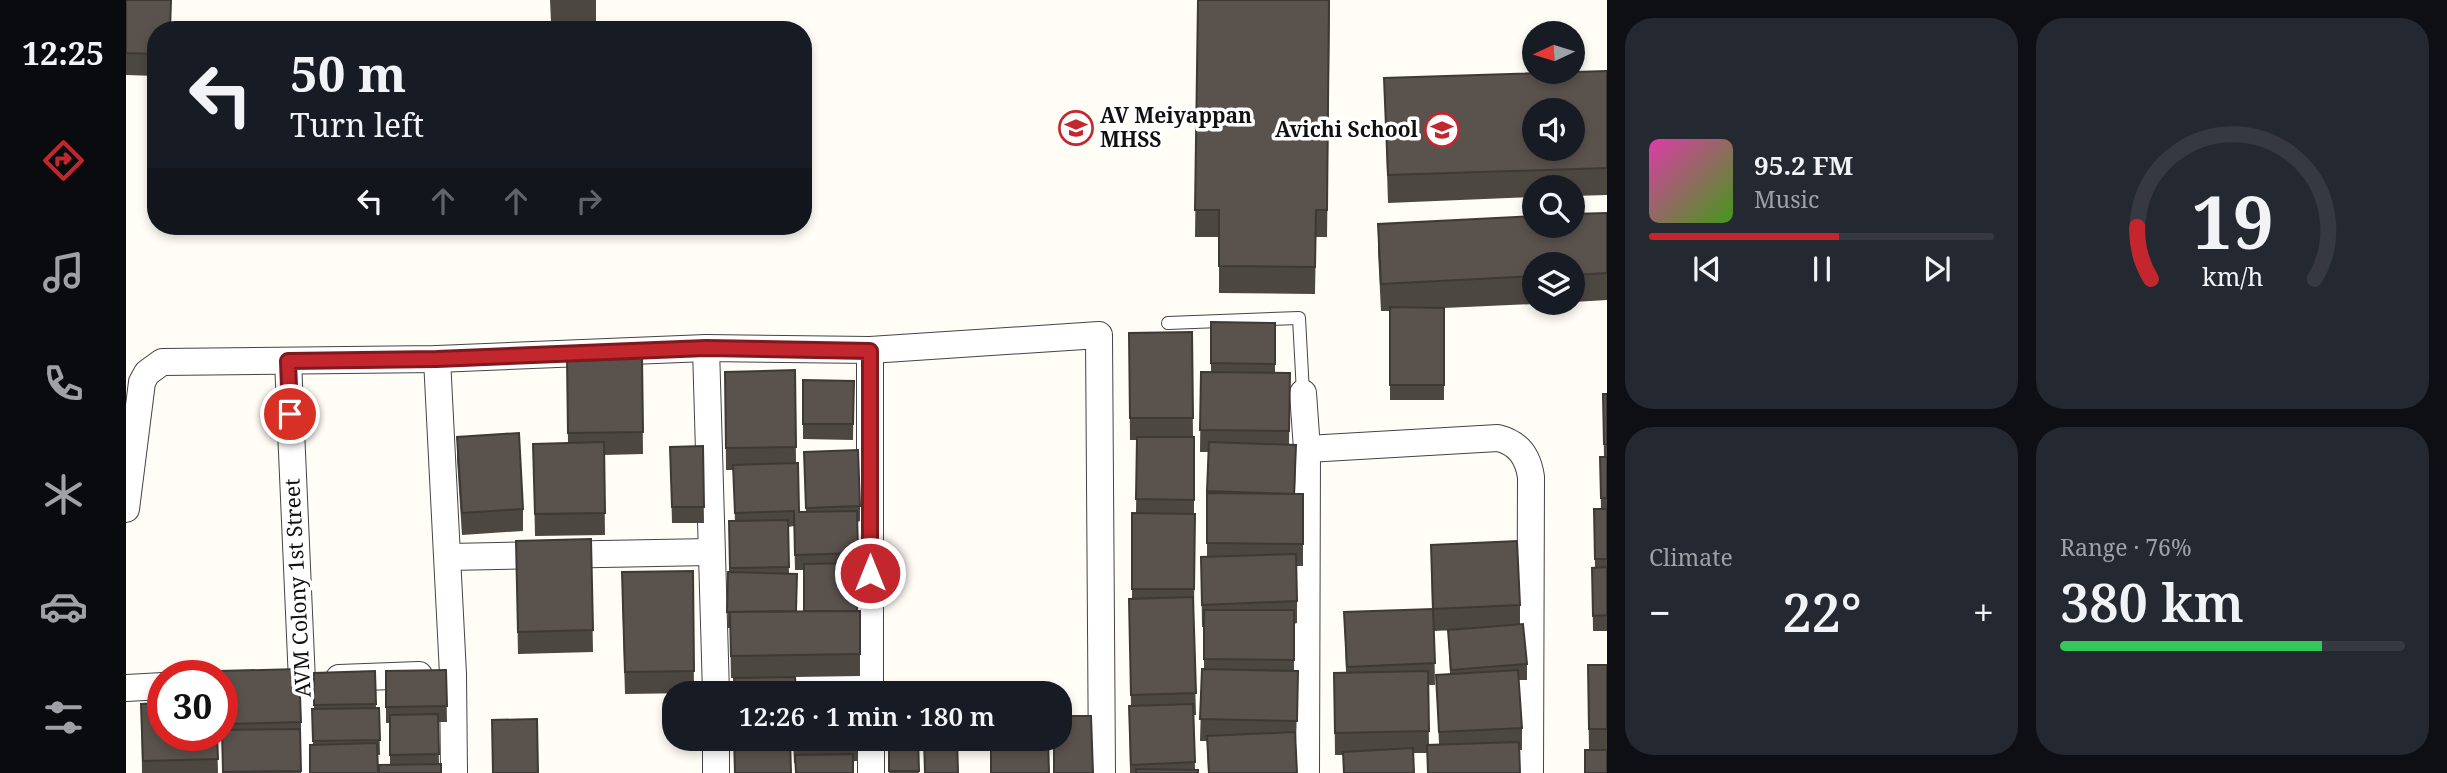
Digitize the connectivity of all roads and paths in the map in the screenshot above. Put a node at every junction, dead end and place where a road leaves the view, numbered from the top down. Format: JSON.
{"nodes":[{"id":1,"x":1168,"y":323,"type":"dead end"},
{"id":2,"x":706,"y":348,"type":"junction"},
{"id":3,"x":870,"y":351,"type":"junction"},
{"id":4,"x":437,"y":359,"type":"junction"},
{"id":5,"x":288,"y":361,"type":"junction"},
{"id":6,"x":1303,"y":393,"type":"joint"},
{"id":7,"x":1307,"y":449,"type":"junction"},
{"id":8,"x":126,"y":509,"type":"edge"},
{"id":9,"x":710,"y":552,"type":"junction"},
{"id":10,"x":447,"y":557,"type":"junction"},
{"id":11,"x":453,"y":674,"type":"junction"},
{"id":12,"x":303,"y":679,"type":"junction"},
{"id":13,"x":276,"y":681,"type":"edge"},
{"id":14,"x":716,"y":681,"type":"edge"},
{"id":15,"x":870,"y":681,"type":"edge"},
{"id":16,"x":147,"y":687,"type":"edge"},
{"id":17,"x":126,"y":688,"type":"edge"},
{"id":18,"x":716,"y":751,"type":"edge"},
{"id":19,"x":871,"y":751,"type":"edge"},
{"id":20,"x":306,"y":773,"type":"edge"},
{"id":21,"x":454,"y":773,"type":"edge"},
{"id":22,"x":716,"y":773,"type":"edge"},
{"id":23,"x":871,"y":773,"type":"edge"},
{"id":24,"x":1102,"y":773,"type":"edge"},
{"id":25,"x":1306,"y":773,"type":"edge"},
{"id":26,"x":1530,"y":773,"type":"edge"}],
"edges":[{"from":1,"to":6,"type":"lane"},
{"from":2,"to":3,"type":"street"},
{"from":2,"to":4,"type":"street"},
{"from":2,"to":9,"type":"street"},
{"from":3,"to":15,"type":"street"},
{"from":3,"to":24,"type":"street"},
{"from":4,"to":5,"type":"street"},
{"from":4,"to":10,"type":"street"},
{"from":5,"to":8,"type":"street"},
{"from":5,"to":12,"type":"street","name":"AVM Colony 1st Street"},
{"from":6,"to":7,"type":"street"},
{"from":7,"to":25,"type":"street"},
{"from":7,"to":26,"type":"street"},
{"from":9,"to":10,"type":"street"},
{"from":9,"to":14,"type":"street"},
{"from":10,"to":11,"type":"street"},
{"from":11,"to":12,"type":"street"},
{"from":11,"to":21,"type":"street"},
{"from":12,"to":13,"type":"street"},
{"from":12,"to":20,"type":"street","name":"AVM Colony 1st Street"},
{"from":16,"to":17,"type":"street"},
{"from":18,"to":22,"type":"street"},
{"from":19,"to":23,"type":"street"}]}
